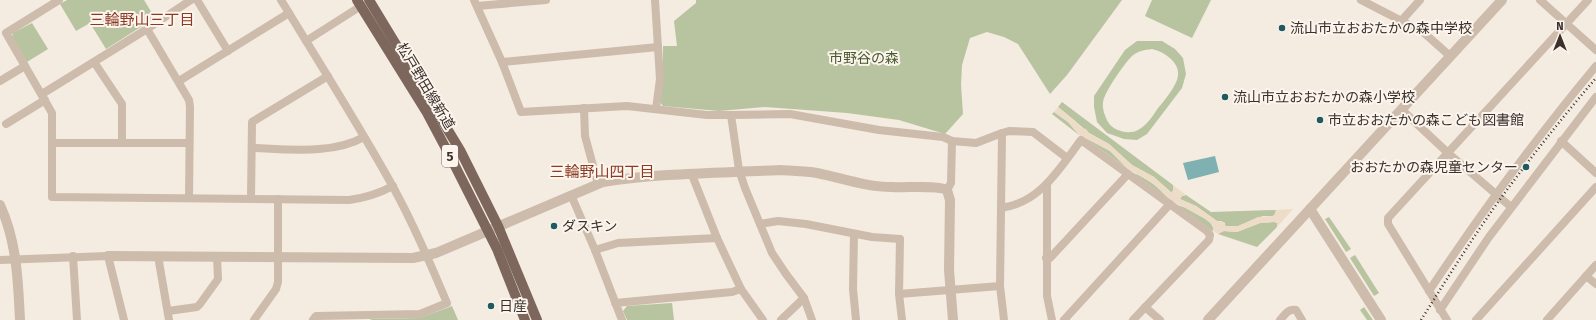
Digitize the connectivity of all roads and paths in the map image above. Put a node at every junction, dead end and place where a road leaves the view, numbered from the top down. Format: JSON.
{"nodes":[{"id":1,"x":59,"y":0,"type":"edge"},
{"id":2,"x":191,"y":0,"type":"edge"},
{"id":3,"x":197,"y":0,"type":"edge"},
{"id":4,"x":281,"y":0,"type":"edge"},
{"id":5,"x":546,"y":0,"type":"edge"},
{"id":6,"x":655,"y":0,"type":"edge"},
{"id":7,"x":1361,"y":0,"type":"edge"},
{"id":8,"x":1420,"y":0,"type":"edge"},
{"id":9,"x":1502,"y":0,"type":"edge"},
{"id":10,"x":1540,"y":0,"type":"edge"},
{"id":11,"x":1588,"y":0,"type":"edge"},
{"id":12,"x":363,"y":2,"type":"edge"},
{"id":13,"x":475,"y":3,"type":"edge"},
{"id":14,"x":289,"y":13,"type":"junction"},
{"id":15,"x":1402,"y":20,"type":"junction"},
{"id":16,"x":1566,"y":24,"type":"junction"},
{"id":17,"x":147,"y":29,"type":"junction"},
{"id":18,"x":306,"y":41,"type":"junction"},
{"id":19,"x":658,"y":47,"type":"junction"},
{"id":20,"x":1596,"y":50,"type":"edge"},
{"id":21,"x":228,"y":51,"type":"junction"},
{"id":22,"x":1450,"y":56,"type":"junction"},
{"id":23,"x":94,"y":62,"type":"junction"},
{"id":24,"x":502,"y":62,"type":"junction"},
{"id":25,"x":25,"y":66,"type":"junction"},
{"id":26,"x":1596,"y":66,"type":"edge"},
{"id":27,"x":328,"y":76,"type":"junction"},
{"id":28,"x":0,"y":81,"type":"edge"},
{"id":29,"x":178,"y":82,"type":"junction"},
{"id":30,"x":44,"y":97,"type":"junction"},
{"id":31,"x":1596,"y":97,"type":"edge"},
{"id":32,"x":584,"y":108,"type":"junction"},
{"id":33,"x":656,"y":109,"type":"junction"},
{"id":34,"x":1401,"y":109,"type":"junction"},
{"id":35,"x":731,"y":115,"type":"junction"},
{"id":36,"x":6,"y":124,"type":"dead end"},
{"id":37,"x":1002,"y":132,"type":"junction"},
{"id":38,"x":364,"y":137,"type":"junction"},
{"id":39,"x":952,"y":141,"type":"junction"},
{"id":40,"x":1561,"y":141,"type":"junction"},
{"id":41,"x":53,"y":143,"type":"junction"},
{"id":42,"x":122,"y":143,"type":"junction"},
{"id":43,"x":189,"y":144,"type":"junction"},
{"id":44,"x":252,"y":148,"type":"junction"},
{"id":45,"x":1448,"y":153,"type":"junction"},
{"id":46,"x":1067,"y":158,"type":"junction"},
{"id":47,"x":740,"y":172,"type":"junction"},
{"id":48,"x":1596,"y":173,"type":"edge"},
{"id":49,"x":692,"y":174,"type":"junction"},
{"id":50,"x":1128,"y":174,"type":"junction"},
{"id":51,"x":598,"y":184,"type":"junction"},
{"id":52,"x":1048,"y":184,"type":"junction"},
{"id":53,"x":393,"y":186,"type":"junction"},
{"id":54,"x":1596,"y":187,"type":"edge"},
{"id":55,"x":947,"y":190,"type":"junction"},
{"id":56,"x":570,"y":195,"type":"junction"},
{"id":57,"x":1495,"y":195,"type":"junction"},
{"id":58,"x":189,"y":198,"type":"junction"},
{"id":59,"x":251,"y":198,"type":"junction"},
{"id":60,"x":278,"y":199,"type":"junction"},
{"id":61,"x":1170,"y":204,"type":"junction"},
{"id":62,"x":0,"y":205,"type":"edge"},
{"id":63,"x":1511,"y":207,"type":"junction"},
{"id":64,"x":1000,"y":208,"type":"junction"},
{"id":65,"x":1310,"y":209,"type":"junction"},
{"id":66,"x":760,"y":224,"type":"junction"},
{"id":67,"x":493,"y":228,"type":"junction"},
{"id":68,"x":854,"y":234,"type":"junction"},
{"id":69,"x":717,"y":238,"type":"junction"},
{"id":70,"x":595,"y":250,"type":"junction"},
{"id":71,"x":73,"y":256,"type":"junction"},
{"id":72,"x":108,"y":256,"type":"junction"},
{"id":73,"x":158,"y":256,"type":"junction"},
{"id":74,"x":427,"y":256,"type":"junction"},
{"id":75,"x":218,"y":257,"type":"junction"},
{"id":76,"x":278,"y":257,"type":"junction"},
{"id":77,"x":1046,"y":258,"type":"junction"},
{"id":78,"x":15,"y":259,"type":"junction"},
{"id":79,"x":0,"y":260,"type":"edge"},
{"id":80,"x":1596,"y":265,"type":"edge"},
{"id":81,"x":1586,"y":276,"type":"junction"},
{"id":82,"x":1596,"y":284,"type":"edge"},
{"id":83,"x":1000,"y":286,"type":"junction"},
{"id":84,"x":741,"y":289,"type":"junction"},
{"id":85,"x":950,"y":289,"type":"junction"},
{"id":86,"x":1429,"y":291,"type":"junction"},
{"id":87,"x":899,"y":294,"type":"junction"},
{"id":88,"x":804,"y":298,"type":"junction"},
{"id":89,"x":615,"y":303,"type":"junction"},
{"id":90,"x":1145,"y":307,"type":"junction"},
{"id":91,"x":1440,"y":310,"type":"junction"},
{"id":92,"x":168,"y":311,"type":"junction"},
{"id":93,"x":364,"y":317,"type":"edge"},
{"id":94,"x":20,"y":320,"type":"edge"},
{"id":95,"x":77,"y":320,"type":"edge"},
{"id":96,"x":124,"y":320,"type":"edge"},
{"id":97,"x":169,"y":320,"type":"edge"},
{"id":98,"x":254,"y":320,"type":"edge"},
{"id":99,"x":313,"y":320,"type":"edge"},
{"id":100,"x":525,"y":320,"type":"edge"},
{"id":101,"x":537,"y":320,"type":"edge"},
{"id":102,"x":622,"y":320,"type":"edge"},
{"id":103,"x":763,"y":320,"type":"edge"},
{"id":104,"x":781,"y":320,"type":"edge"},
{"id":105,"x":812,"y":320,"type":"edge"},
{"id":106,"x":856,"y":320,"type":"edge"},
{"id":107,"x":902,"y":320,"type":"edge"},
{"id":108,"x":953,"y":320,"type":"edge"},
{"id":109,"x":1004,"y":320,"type":"edge"},
{"id":110,"x":1052,"y":320,"type":"edge"},
{"id":111,"x":1064,"y":320,"type":"edge"},
{"id":112,"x":1133,"y":320,"type":"edge"},
{"id":113,"x":1160,"y":320,"type":"edge"},
{"id":114,"x":1208,"y":320,"type":"edge"},
{"id":115,"x":1280,"y":320,"type":"edge"},
{"id":116,"x":1302,"y":320,"type":"edge"},
{"id":117,"x":1381,"y":320,"type":"edge"},
{"id":118,"x":1446,"y":320,"type":"edge"},
{"id":119,"x":1476,"y":320,"type":"edge"},
{"id":120,"x":1547,"y":320,"type":"edge"}],
"edges":[{"from":1,"to":25,"type":"street"},
{"from":2,"to":17,"type":"street"},
{"from":3,"to":21,"type":"street"},
{"from":4,"to":14,"type":"street"},
{"from":5,"to":13,"type":"street"},
{"from":6,"to":19,"type":"street"},
{"from":7,"to":15,"type":"street"},
{"from":8,"to":15,"type":"street"},
{"from":9,"to":22,"type":"street"},
{"from":10,"to":16,"type":"street"},
{"from":11,"to":16,"type":"street"},
{"from":12,"to":18,"type":"street"},
{"from":12,"to":67,"type":"main road","name":"松戸野田線新道","number":"5"},
{"from":13,"to":24,"type":"street"},
{"from":14,"to":18,"type":"street"},
{"from":14,"to":21,"type":"street"},
{"from":15,"to":22,"type":"street"},
{"from":16,"to":20,"type":"street"},
{"from":16,"to":45,"type":"street"},
{"from":17,"to":23,"type":"street"},
{"from":17,"to":29,"type":"street"},
{"from":18,"to":27,"type":"street"},
{"from":19,"to":24,"type":"street"},
{"from":19,"to":33,"type":"street"},
{"from":21,"to":29,"type":"street"},
{"from":22,"to":34,"type":"street"},
{"from":23,"to":30,"type":"street"},
{"from":23,"to":42,"type":"street"},
{"from":24,"to":32,"type":"street"},
{"from":25,"to":28,"type":"street"},
{"from":25,"to":30,"type":"street"},
{"from":26,"to":57,"type":"street"},
{"from":27,"to":38,"type":"street"},
{"from":27,"to":44,"type":"street"},
{"from":29,"to":43,"type":"street"},
{"from":30,"to":36,"type":"street"},
{"from":30,"to":41,"type":"street"},
{"from":31,"to":40,"type":"street"},
{"from":32,"to":33,"type":"street"},
{"from":32,"to":51,"type":"street"},
{"from":33,"to":35,"type":"street"},
{"from":34,"to":45,"type":"street"},
{"from":34,"to":65,"type":"street"},
{"from":35,"to":39,"type":"street"},
{"from":35,"to":47,"type":"street"},
{"from":37,"to":39,"type":"street"},
{"from":37,"to":46,"type":"street"},
{"from":37,"to":64,"type":"street"},
{"from":38,"to":44,"type":"street"},
{"from":38,"to":53,"type":"street"},
{"from":39,"to":55,"type":"street"},
{"from":40,"to":48,"type":"street"},
{"from":40,"to":63,"type":"street"},
{"from":41,"to":42,"type":"street"},
{"from":41,"to":58,"type":"street"},
{"from":42,"to":43,"type":"street"},
{"from":43,"to":58,"type":"street"},
{"from":44,"to":59,"type":"street"},
{"from":45,"to":57,"type":"street"},
{"from":45,"to":86,"type":"street"},
{"from":46,"to":50,"type":"street"},
{"from":46,"to":52,"type":"street"},
{"from":47,"to":49,"type":"street"},
{"from":47,"to":55,"type":"street"},
{"from":47,"to":66,"type":"street"},
{"from":49,"to":51,"type":"street"},
{"from":49,"to":69,"type":"street"},
{"from":50,"to":61,"type":"street"},
{"from":50,"to":77,"type":"street"},
{"from":51,"to":56,"type":"street"},
{"from":52,"to":64,"type":"street"},
{"from":52,"to":77,"type":"street"},
{"from":53,"to":60,"type":"street"},
{"from":53,"to":74,"type":"street"},
{"from":54,"to":119,"type":"street"},
{"from":55,"to":85,"type":"street"},
{"from":56,"to":67,"type":"street"},
{"from":56,"to":70,"type":"street"},
{"from":57,"to":63,"type":"street"},
{"from":57,"to":86,"type":"street"},
{"from":58,"to":59,"type":"street"},
{"from":59,"to":60,"type":"street"},
{"from":60,"to":76,"type":"street"},
{"from":61,"to":90,"type":"street"},
{"from":61,"to":111,"type":"street"},
{"from":62,"to":78,"type":"street"},
{"from":63,"to":91,"type":"street"},
{"from":64,"to":83,"type":"street"},
{"from":65,"to":114,"type":"street"},
{"from":65,"to":117,"type":"street"},
{"from":66,"to":68,"type":"street"},
{"from":66,"to":88,"type":"street"},
{"from":67,"to":74,"type":"street"},
{"from":67,"to":100,"type":"main road","name":"松戸野田線新道","number":"5"},
{"from":67,"to":101,"type":"main road","name":"松戸野田線新道","number":"5"},
{"from":68,"to":87,"type":"street"},
{"from":68,"to":106,"type":"street"},
{"from":69,"to":70,"type":"street"},
{"from":69,"to":84,"type":"street"},
{"from":70,"to":89,"type":"street"},
{"from":71,"to":72,"type":"street"},
{"from":71,"to":78,"type":"street"},
{"from":71,"to":95,"type":"street"},
{"from":72,"to":73,"type":"street"},
{"from":72,"to":96,"type":"street"},
{"from":73,"to":75,"type":"street"},
{"from":73,"to":92,"type":"street"},
{"from":74,"to":76,"type":"street"},
{"from":74,"to":93,"type":"street"},
{"from":75,"to":76,"type":"street"},
{"from":75,"to":92,"type":"street"},
{"from":76,"to":98,"type":"street"},
{"from":77,"to":110,"type":"street"},
{"from":78,"to":79,"type":"street"},
{"from":78,"to":94,"type":"street"},
{"from":80,"to":81,"type":"street"},
{"from":81,"to":82,"type":"street"},
{"from":81,"to":120,"type":"street"},
{"from":83,"to":85,"type":"street"},
{"from":83,"to":109,"type":"street"},
{"from":84,"to":89,"type":"street"},
{"from":84,"to":103,"type":"street"},
{"from":85,"to":87,"type":"street"},
{"from":85,"to":108,"type":"street"},
{"from":86,"to":91,"type":"street"},
{"from":87,"to":107,"type":"street"},
{"from":88,"to":104,"type":"street"},
{"from":88,"to":105,"type":"street"},
{"from":89,"to":102,"type":"street"},
{"from":90,"to":112,"type":"street"},
{"from":90,"to":113,"type":"street"},
{"from":91,"to":118,"type":"street"},
{"from":92,"to":97,"type":"street"},
{"from":93,"to":99,"type":"street"},
{"from":115,"to":116,"type":"street"}]}
